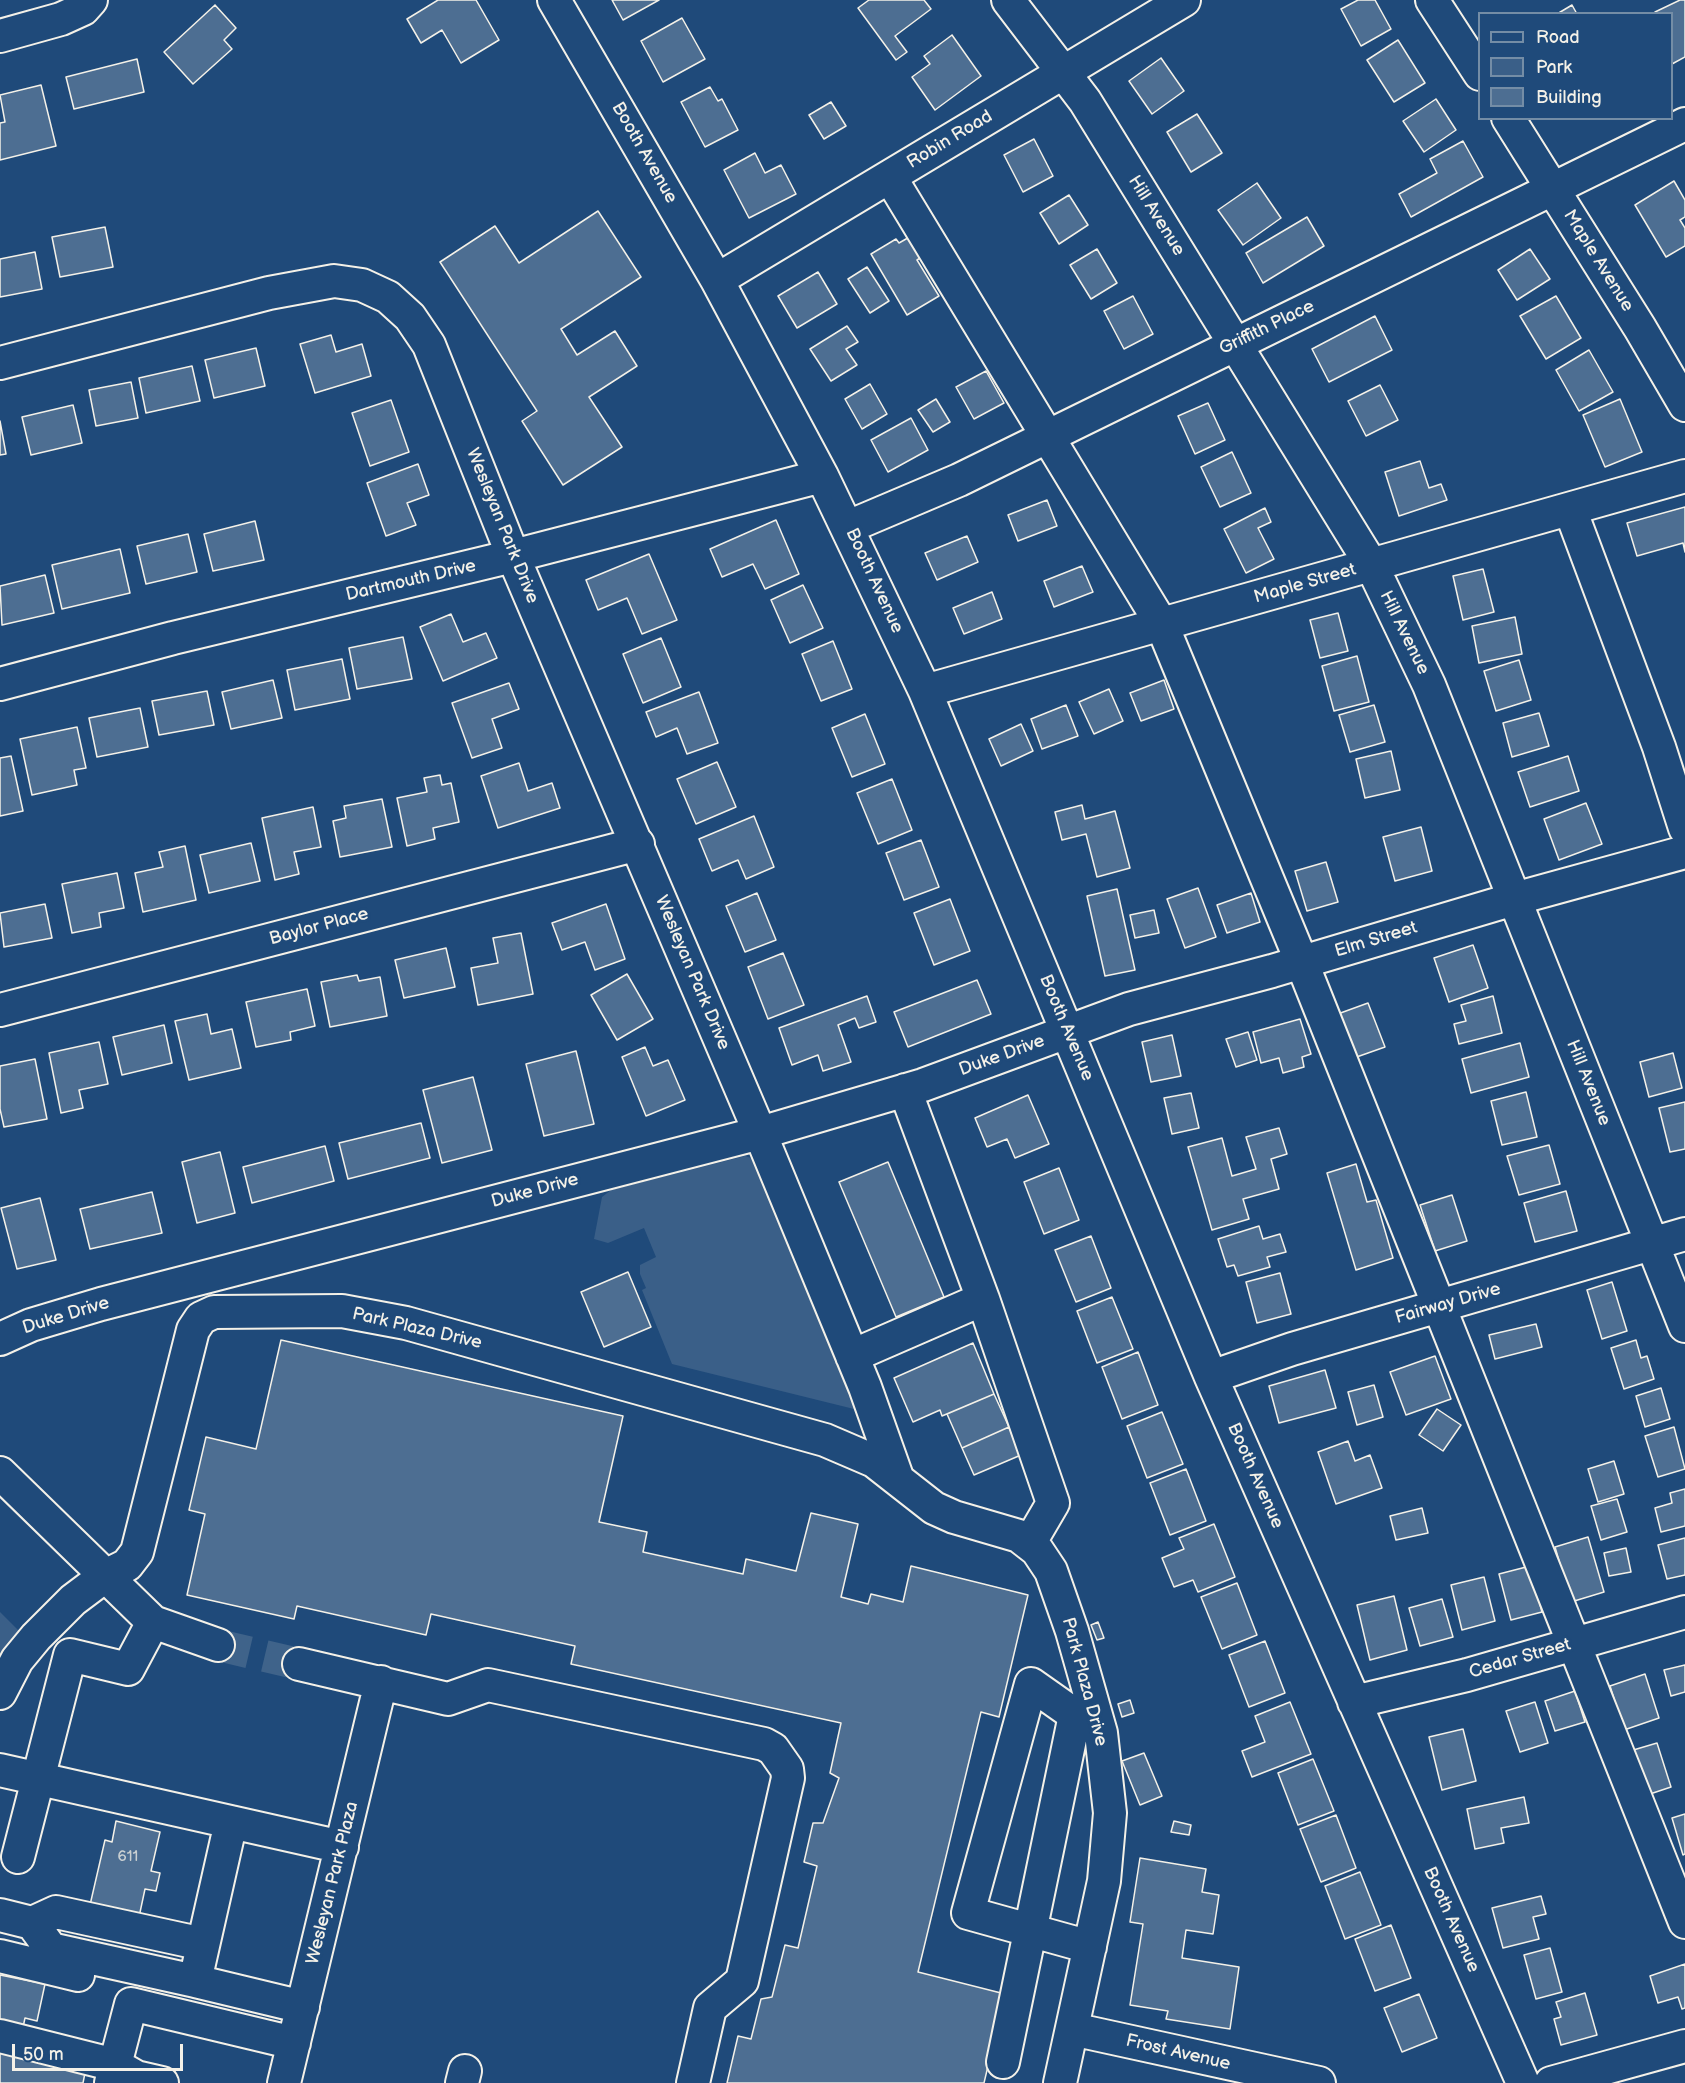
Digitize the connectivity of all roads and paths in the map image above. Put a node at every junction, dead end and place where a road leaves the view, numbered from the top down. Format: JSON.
{"nodes":[{"id":1,"x":91,"y":0,"type":"edge"},
{"id":2,"x":554,"y":0,"type":"edge"},
{"id":3,"x":1008,"y":0,"type":"edge"},
{"id":4,"x":1184,"y":0,"type":"edge"},
{"id":5,"x":1432,"y":0,"type":"edge"},
{"id":6,"x":0,"y":36,"type":"edge"},
{"id":7,"x":1478,"y":72,"type":"edge"},
{"id":8,"x":1064,"y":73,"type":"junction"},
{"id":9,"x":1509,"y":120,"type":"edge"},
{"id":10,"x":1685,"y":124,"type":"edge"},
{"id":11,"x":890,"y":177,"type":"junction"},
{"id":12,"x":1553,"y":189,"type":"junction"},
{"id":13,"x":717,"y":280,"type":"junction"},
{"id":14,"x":1235,"y":343,"type":"junction"},
{"id":15,"x":0,"y":363,"type":"edge"},
{"id":16,"x":1685,"y":405,"type":"edge"},
{"id":17,"x":1049,"y":435,"type":"junction"},
{"id":18,"x":822,"y":476,"type":"junction"},
{"id":19,"x":1685,"y":476,"type":"edge"},
{"id":20,"x":1570,"y":509,"type":"junction"},
{"id":21,"x":848,"y":527,"type":"junction"},
{"id":22,"x":513,"y":556,"type":"junction"},
{"id":23,"x":1372,"y":566,"type":"junction"},
{"id":24,"x":1162,"y":625,"type":"junction"},
{"id":25,"x":0,"y":684,"type":"edge"},
{"id":26,"x":925,"y":691,"type":"junction"},
{"id":27,"x":1685,"y":828,"type":"edge"},
{"id":28,"x":638,"y":844,"type":"junction"},
{"id":29,"x":1685,"y":852,"type":"edge"},
{"id":30,"x":1514,"y":899,"type":"junction"},
{"id":31,"x":1302,"y":963,"type":"junction"},
{"id":32,"x":0,"y":1010,"type":"edge"},
{"id":33,"x":1067,"y":1032,"type":"junction"},
{"id":34,"x":905,"y":1090,"type":"junction"},
{"id":35,"x":760,"y":1133,"type":"junction"},
{"id":36,"x":1685,"y":1234,"type":"edge"},
{"id":37,"x":1652,"y":1244,"type":"junction"},
{"id":38,"x":983,"y":1299,"type":"junction"},
{"id":39,"x":1438,"y":1306,"type":"junction"},
{"id":40,"x":1685,"y":1326,"type":"edge"},
{"id":41,"x":0,"y":1339,"type":"edge"},
{"id":42,"x":852,"y":1356,"type":"junction"},
{"id":43,"x":1211,"y":1377,"type":"junction"},
{"id":44,"x":0,"y":1473,"type":"edge"},
{"id":45,"x":897,"y":1477,"type":"junction"},
{"id":46,"x":1029,"y":1544,"type":"junction"},
{"id":47,"x":105,"y":1576,"type":"junction"},
{"id":48,"x":1685,"y":1612,"type":"edge"},
{"id":49,"x":153,"y":1622,"type":"junction"},
{"id":50,"x":32,"y":1641,"type":"junction"},
{"id":51,"x":1572,"y":1644,"type":"junction"},
{"id":52,"x":218,"y":1645,"type":"tunnel mouth"},
{"id":53,"x":70,"y":1655,"type":"junction"},
{"id":54,"x":299,"y":1664,"type":"tunnel mouth"},
{"id":55,"x":381,"y":1682,"type":"junction"},
{"id":56,"x":0,"y":1693,"type":"edge"},
{"id":57,"x":1354,"y":1702,"type":"junction"},
{"id":58,"x":1075,"y":1715,"type":"junction"},
{"id":59,"x":1101,"y":1733,"type":"junction"},
{"id":60,"x":0,"y":1770,"type":"edge"},
{"id":61,"x":37,"y":1778,"type":"junction"},
{"id":62,"x":231,"y":1822,"type":"junction"},
{"id":63,"x":342,"y":1847,"type":"junction"},
{"id":64,"x":18,"y":1857,"type":"dead end"},
{"id":65,"x":0,"y":1915,"type":"edge"},
{"id":66,"x":1685,"y":1922,"type":"edge"},
{"id":67,"x":32,"y":1923,"type":"junction"},
{"id":68,"x":1030,"y":1929,"type":"junction"},
{"id":69,"x":203,"y":1944,"type":"junction"},
{"id":70,"x":1090,"y":1947,"type":"junction"},
{"id":71,"x":0,"y":1956,"type":"edge"},
{"id":72,"x":195,"y":1981,"type":"junction"},
{"id":73,"x":136,"y":1988,"type":"junction"},
{"id":74,"x":303,"y":2007,"type":"junction"},
{"id":75,"x":1072,"y":2029,"type":"junction"},
{"id":76,"x":0,"y":2036,"type":"edge"},
{"id":77,"x":294,"y":2043,"type":"junction"},
{"id":78,"x":1685,"y":2046,"type":"edge"},
{"id":79,"x":1003,"y":2061,"type":"dead end"},
{"id":80,"x":113,"y":2074,"type":"edge"},
{"id":81,"x":1241,"y":2075,"type":"edge"},
{"id":82,"x":162,"y":2083,"type":"edge"},
{"id":83,"x":284,"y":2083,"type":"edge"},
{"id":84,"x":693,"y":2083,"type":"edge"},
{"id":85,"x":1060,"y":2083,"type":"edge"},
{"id":86,"x":1319,"y":2083,"type":"edge"},
{"id":87,"x":1523,"y":2083,"type":"edge"},
{"id":88,"x":1551,"y":2083,"type":"edge"}],
"edges":[{"from":1,"to":6,"type":"street"},
{"from":2,"to":13,"type":"street","name":"Booth Avenue"},
{"from":3,"to":8,"type":"street","name":"Hill Avenue"},
{"from":4,"to":8,"type":"street","name":"Robin Road"},
{"from":5,"to":7,"type":"street"},
{"from":8,"to":11,"type":"street","name":"Robin Road"},
{"from":8,"to":14,"type":"street","name":"Hill Avenue"},
{"from":9,"to":12,"type":"street","name":"Maple Avenue"},
{"from":10,"to":12,"type":"street","name":"Griffith Place"},
{"from":11,"to":13,"type":"street","name":"Robin Road"},
{"from":11,"to":17,"type":"street"},
{"from":12,"to":14,"type":"street","name":"Griffith Place"},
{"from":12,"to":16,"type":"street","name":"Maple Avenue"},
{"from":13,"to":18,"type":"street","name":"Booth Avenue"},
{"from":14,"to":17,"type":"street","name":"Griffith Place"},
{"from":14,"to":23,"type":"street","name":"Hill Avenue"},
{"from":15,"to":22,"type":"street","name":"Wesleyan Park Drive"},
{"from":17,"to":21,"type":"street","name":"Griffith Place"},
{"from":17,"to":24,"type":"street"},
{"from":18,"to":21,"type":"street","name":"Booth Avenue"},
{"from":18,"to":22,"type":"street","name":"Dartmouth Drive"},
{"from":19,"to":20,"type":"street","name":"Maple Street"},
{"from":20,"to":23,"type":"street","name":"Maple Street"},
{"from":20,"to":27,"type":"street"},
{"from":21,"to":26,"type":"street","name":"Booth Avenue"},
{"from":22,"to":25,"type":"street","name":"Dartmouth Drive"},
{"from":22,"to":28,"type":"street","name":"Wesleyan Park Drive"},
{"from":23,"to":24,"type":"street","name":"Maple Street"},
{"from":23,"to":30,"type":"street","name":"Hill Avenue"},
{"from":24,"to":26,"type":"street","name":"Maple Street"},
{"from":24,"to":31,"type":"street"},
{"from":26,"to":33,"type":"street","name":"Booth Avenue"},
{"from":28,"to":32,"type":"street","name":"Baylor Place"},
{"from":28,"to":35,"type":"street","name":"Wesleyan Park Drive"},
{"from":29,"to":30,"type":"street","name":"Elm Street"},
{"from":30,"to":31,"type":"street","name":"Elm Street"},
{"from":30,"to":37,"type":"street","name":"Hill Avenue"},
{"from":31,"to":33,"type":"street","name":"Elm Street"},
{"from":31,"to":39,"type":"street"},
{"from":33,"to":34,"type":"street","name":"Duke Drive"},
{"from":33,"to":43,"type":"street","name":"Booth Avenue"},
{"from":34,"to":35,"type":"street","name":"Duke Drive"},
{"from":34,"to":38,"type":"street"},
{"from":35,"to":41,"type":"street","name":"Duke Drive"},
{"from":35,"to":42,"type":"street","name":"Park Plaza Drive"},
{"from":36,"to":37,"type":"street","name":"Fairway Drive"},
{"from":37,"to":39,"type":"street","name":"Fairway Drive"},
{"from":37,"to":40,"type":"street","name":"Hill Avenue"},
{"from":38,"to":42,"type":"street"},
{"from":38,"to":46,"type":"street"},
{"from":39,"to":43,"type":"street","name":"Fairway Drive"},
{"from":39,"to":51,"type":"street"},
{"from":42,"to":45,"type":"street","name":"Park Plaza Drive"},
{"from":43,"to":57,"type":"street","name":"Booth Avenue"},
{"from":44,"to":47,"type":"street"},
{"from":45,"to":46,"type":"street","name":"Park Plaza Drive"},
{"from":45,"to":47,"type":"street","name":"Park Plaza Drive"},
{"from":46,"to":59,"type":"street","name":"Park Plaza Drive"},
{"from":47,"to":49,"type":"street"},
{"from":47,"to":50,"type":"street","name":"Park Plaza Drive"},
{"from":48,"to":51,"type":"street","name":"Cedar Street"},
{"from":49,"to":52,"type":"street"},
{"from":49,"to":53,"type":"street"},
{"from":50,"to":53,"type":"street"},
{"from":50,"to":56,"type":"street","name":"Park Plaza Drive"},
{"from":51,"to":57,"type":"street","name":"Cedar Street"},
{"from":51,"to":66,"type":"street"},
{"from":53,"to":61,"type":"street"},
{"from":54,"to":55,"type":"street"},
{"from":55,"to":63,"type":"street","name":"Wesleyan Park Plaza"},
{"from":55,"to":84,"type":"street"},
{"from":57,"to":87,"type":"street","name":"Booth Avenue"},
{"from":58,"to":59,"type":"street"},
{"from":58,"to":68,"type":"street"},
{"from":58,"to":68,"type":"street"},
{"from":59,"to":70,"type":"street","name":"Park Plaza Drive"},
{"from":60,"to":61,"type":"street"},
{"from":61,"to":62,"type":"street"},
{"from":61,"to":64,"type":"street"},
{"from":62,"to":63,"type":"street"},
{"from":62,"to":69,"type":"street"},
{"from":63,"to":74,"type":"street","name":"Wesleyan Park Plaza"},
{"from":65,"to":67,"type":"street"},
{"from":67,"to":69,"type":"street"},
{"from":67,"to":73,"type":"street"},
{"from":68,"to":70,"type":"street"},
{"from":68,"to":79,"type":"street"},
{"from":69,"to":72,"type":"street"},
{"from":70,"to":75,"type":"street","name":"Park Plaza Drive"},
{"from":71,"to":73,"type":"street"},
{"from":72,"to":73,"type":"street"},
{"from":72,"to":74,"type":"street"},
{"from":73,"to":77,"type":"street"},
{"from":73,"to":80,"type":"street"},
{"from":74,"to":77,"type":"street","name":"Wesleyan Park Plaza"},
{"from":75,"to":81,"type":"street","name":"Frost Avenue"},
{"from":75,"to":85,"type":"street","name":"Park Plaza Drive"},
{"from":76,"to":80,"type":"street"},
{"from":77,"to":83,"type":"street","name":"Wesleyan Park Plaza"},
{"from":78,"to":88,"type":"street"},
{"from":80,"to":82,"type":"street"},
{"from":81,"to":86,"type":"street","name":"Frost Avenue"}]}
